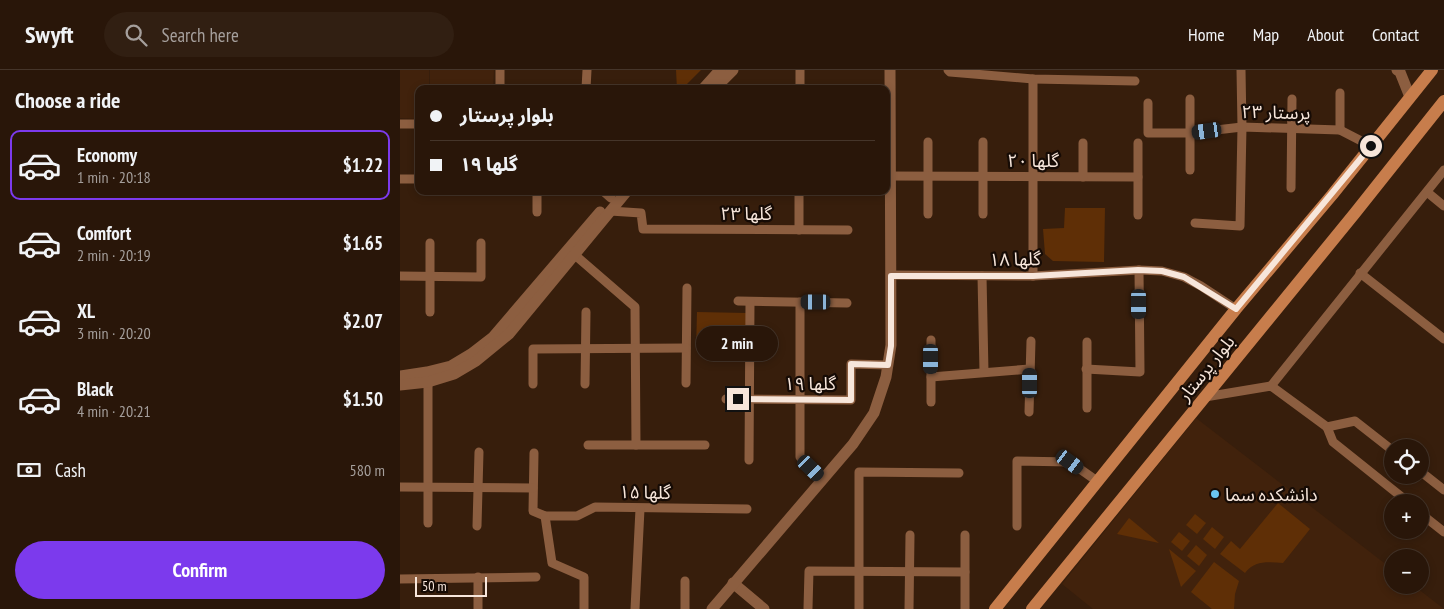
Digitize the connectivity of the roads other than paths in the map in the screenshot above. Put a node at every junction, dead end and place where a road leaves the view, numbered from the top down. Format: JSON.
{"nodes":[{"id":1,"x":500,"y":70,"type":"edge"},
{"id":2,"x":586,"y":70,"type":"edge"},
{"id":3,"x":733,"y":70,"type":"edge"},
{"id":4,"x":800,"y":70,"type":"edge"},
{"id":5,"x":890,"y":70,"type":"edge"},
{"id":6,"x":948,"y":70,"type":"edge"},
{"id":7,"x":1241,"y":70,"type":"edge"},
{"id":8,"x":1397,"y":70,"type":"edge"},
{"id":9,"x":1432,"y":70,"type":"edge"},
{"id":10,"x":1033,"y":79,"type":"junction"},
{"id":11,"x":1136,"y":81,"type":"dead end"},
{"id":12,"x":720,"y":82,"type":"edge"},
{"id":13,"x":500,"y":85,"type":"edge"},
{"id":14,"x":586,"y":85,"type":"edge"},
{"id":15,"x":800,"y":85,"type":"edge"},
{"id":16,"x":1340,"y":93,"type":"dead end"},
{"id":17,"x":1410,"y":97,"type":"junction"},
{"id":18,"x":1190,"y":99,"type":"dead end"},
{"id":19,"x":1292,"y":99,"type":"dead end"},
{"id":20,"x":1444,"y":101,"type":"edge"},
{"id":21,"x":1148,"y":103,"type":"dead end"},
{"id":22,"x":400,"y":124,"type":"edge"},
{"id":23,"x":415,"y":124,"type":"edge"},
{"id":24,"x":1242,"y":126,"type":"junction"},
{"id":25,"x":1291,"y":127,"type":"junction"},
{"id":26,"x":1340,"y":130,"type":"junction"},
{"id":27,"x":1190,"y":134,"type":"junction"},
{"id":28,"x":928,"y":142,"type":"dead end"},
{"id":29,"x":983,"y":142,"type":"dead end"},
{"id":30,"x":1083,"y":143,"type":"dead end"},
{"id":31,"x":1138,"y":143,"type":"dead end"},
{"id":32,"x":1371,"y":146,"type":"junction"},
{"id":33,"x":1190,"y":170,"type":"dead end"},
{"id":34,"x":1444,"y":170,"type":"edge"},
{"id":35,"x":890,"y":176,"type":"junction"},
{"id":36,"x":928,"y":176,"type":"junction"},
{"id":37,"x":983,"y":176,"type":"junction"},
{"id":38,"x":1033,"y":176,"type":"junction"},
{"id":39,"x":1083,"y":176,"type":"junction"},
{"id":40,"x":1138,"y":177,"type":"junction"},
{"id":41,"x":400,"y":179,"type":"edge"},
{"id":42,"x":415,"y":179,"type":"edge"},
{"id":43,"x":1291,"y":188,"type":"dead end"},
{"id":44,"x":1426,"y":192,"type":"junction"},
{"id":45,"x":537,"y":195,"type":"edge"},
{"id":46,"x":609,"y":195,"type":"edge"},
{"id":47,"x":624,"y":195,"type":"edge"},
{"id":48,"x":799,"y":195,"type":"edge"},
{"id":49,"x":1444,"y":206,"type":"edge"},
{"id":50,"x":610,"y":211,"type":"junction"},
{"id":51,"x":537,"y":212,"type":"dead end"},
{"id":52,"x":928,"y":214,"type":"dead end"},
{"id":53,"x":983,"y":214,"type":"dead end"},
{"id":54,"x":1138,"y":215,"type":"dead end"},
{"id":55,"x":1195,"y":223,"type":"dead end"},
{"id":56,"x":798,"y":230,"type":"junction"},
{"id":57,"x":848,"y":230,"type":"dead end"},
{"id":58,"x":430,"y":243,"type":"dead end"},
{"id":59,"x":481,"y":243,"type":"dead end"},
{"id":60,"x":575,"y":256,"type":"junction"},
{"id":61,"x":1138,"y":270,"type":"junction"},
{"id":62,"x":1360,"y":273,"type":"junction"},
{"id":63,"x":400,"y":276,"type":"edge"},
{"id":64,"x":430,"y":276,"type":"junction"},
{"id":65,"x":891,"y":276,"type":"junction"},
{"id":66,"x":982,"y":276,"type":"junction"},
{"id":67,"x":1033,"y":276,"type":"junction"},
{"id":68,"x":687,"y":288,"type":"dead end"},
{"id":69,"x":738,"y":302,"type":"dead end"},
{"id":70,"x":750,"y":302,"type":"junction"},
{"id":71,"x":800,"y":302,"type":"junction"},
{"id":72,"x":847,"y":303,"type":"dead end"},
{"id":73,"x":1236,"y":309,"type":"junction"},
{"id":74,"x":430,"y":312,"type":"dead end"},
{"id":75,"x":586,"y":312,"type":"dead end"},
{"id":76,"x":1444,"y":339,"type":"edge"},
{"id":77,"x":931,"y":340,"type":"dead end"},
{"id":78,"x":1031,"y":341,"type":"dead end"},
{"id":79,"x":1087,"y":342,"type":"dead end"},
{"id":80,"x":636,"y":348,"type":"junction"},
{"id":81,"x":686,"y":348,"type":"junction"},
{"id":82,"x":586,"y":349,"type":"junction"},
{"id":83,"x":888,"y":365,"type":"junction"},
{"id":84,"x":1030,"y":369,"type":"junction"},
{"id":85,"x":1086,"y":369,"type":"junction"},
{"id":86,"x":984,"y":372,"type":"junction"},
{"id":87,"x":400,"y":376,"type":"edge"},
{"id":88,"x":931,"y":377,"type":"junction"},
{"id":89,"x":428,"y":382,"type":"junction"},
{"id":90,"x":686,"y":383,"type":"dead end"},
{"id":91,"x":533,"y":384,"type":"dead end"},
{"id":92,"x":586,"y":384,"type":"dead end"},
{"id":93,"x":400,"y":385,"type":"edge"},
{"id":94,"x":1271,"y":386,"type":"junction"},
{"id":95,"x":1205,"y":397,"type":"junction"},
{"id":96,"x":726,"y":399,"type":"dead end"},
{"id":97,"x":749,"y":399,"type":"junction"},
{"id":98,"x":800,"y":399,"type":"junction"},
{"id":99,"x":931,"y":402,"type":"dead end"},
{"id":100,"x":1087,"y":408,"type":"dead end"},
{"id":101,"x":1029,"y":412,"type":"dead end"},
{"id":102,"x":1327,"y":427,"type":"junction"},
{"id":103,"x":1384,"y":444,"type":"edge"},
{"id":104,"x":588,"y":445,"type":"dead end"},
{"id":105,"x":636,"y":445,"type":"junction"},
{"id":106,"x":705,"y":445,"type":"dead end"},
{"id":107,"x":478,"y":452,"type":"dead end"},
{"id":108,"x":534,"y":453,"type":"dead end"},
{"id":109,"x":749,"y":460,"type":"dead end"},
{"id":110,"x":959,"y":473,"type":"dead end"},
{"id":111,"x":822,"y":478,"type":"junction"},
{"id":112,"x":1429,"y":479,"type":"edge"},
{"id":113,"x":1097,"y":481,"type":"junction"},
{"id":114,"x":400,"y":487,"type":"edge"},
{"id":115,"x":428,"y":487,"type":"junction"},
{"id":116,"x":478,"y":488,"type":"junction"},
{"id":117,"x":533,"y":488,"type":"junction"},
{"id":118,"x":1444,"y":490,"type":"edge"},
{"id":119,"x":1398,"y":494,"type":"edge"},
{"id":120,"x":640,"y":508,"type":"junction"},
{"id":121,"x":747,"y":508,"type":"dead end"},
{"id":122,"x":545,"y":516,"type":"junction"},
{"id":123,"x":1429,"y":520,"type":"edge"},
{"id":124,"x":428,"y":523,"type":"dead end"},
{"id":125,"x":477,"y":526,"type":"dead end"},
{"id":126,"x":1017,"y":526,"type":"dead end"},
{"id":127,"x":1444,"y":532,"type":"edge"},
{"id":128,"x":910,"y":534,"type":"dead end"},
{"id":129,"x":965,"y":535,"type":"dead end"},
{"id":130,"x":859,"y":572,"type":"junction"},
{"id":131,"x":910,"y":572,"type":"junction"},
{"id":132,"x":965,"y":572,"type":"junction"},
{"id":133,"x":478,"y":577,"type":"junction"},
{"id":134,"x":536,"y":577,"type":"dead end"},
{"id":135,"x":400,"y":579,"type":"edge"},
{"id":136,"x":685,"y":582,"type":"dead end"},
{"id":137,"x":733,"y":583,"type":"junction"},
{"id":138,"x":808,"y":608,"type":"edge"},
{"id":139,"x":478,"y":609,"type":"edge"},
{"id":140,"x":584,"y":609,"type":"edge"},
{"id":141,"x":635,"y":609,"type":"edge"},
{"id":142,"x":685,"y":609,"type":"edge"},
{"id":143,"x":712,"y":609,"type":"edge"},
{"id":144,"x":764,"y":609,"type":"edge"},
{"id":145,"x":858,"y":609,"type":"edge"},
{"id":146,"x":909,"y":609,"type":"edge"},
{"id":147,"x":965,"y":609,"type":"edge"},
{"id":148,"x":995,"y":609,"type":"edge"},
{"id":149,"x":1032,"y":609,"type":"edge"}],
"edges":[{"from":1,"to":13,"type":"street"},
{"from":2,"to":14,"type":"street"},
{"from":3,"to":12,"type":"street"},
{"from":4,"to":15,"type":"street"},
{"from":5,"to":35,"type":"street"},
{"from":6,"to":10,"type":"street"},
{"from":7,"to":24,"type":"street"},
{"from":8,"to":17,"type":"street"},
{"from":9,"to":17,"type":"main road","name":"بلوار پرستار"},
{"from":10,"to":11,"type":"street"},
{"from":10,"to":38,"type":"street"},
{"from":16,"to":26,"type":"street"},
{"from":17,"to":32,"type":"main road","name":"بلوار پرستار"},
{"from":18,"to":27,"type":"street"},
{"from":19,"to":25,"type":"street"},
{"from":20,"to":95,"type":"main road","name":"بلوار پرستار"},
{"from":21,"to":27,"type":"street","name":"پرستار ۲۳"},
{"from":22,"to":23,"type":"street"},
{"from":24,"to":25,"type":"street","name":"پرستار ۲۳"},
{"from":24,"to":27,"type":"street","name":"پرستار ۲۳"},
{"from":24,"to":55,"type":"street"},
{"from":25,"to":26,"type":"street","name":"پرستار ۲۳"},
{"from":25,"to":43,"type":"street"},
{"from":26,"to":32,"type":"street","name":"پرستار ۲۳"},
{"from":27,"to":33,"type":"street"},
{"from":28,"to":36,"type":"street"},
{"from":29,"to":37,"type":"street"},
{"from":30,"to":39,"type":"street"},
{"from":31,"to":40,"type":"street"},
{"from":32,"to":73,"type":"main road","name":"بلوار پرستار"},
{"from":34,"to":44,"type":"street"},
{"from":35,"to":36,"type":"street","name":"گلها ۲۰"},
{"from":35,"to":65,"type":"street"},
{"from":36,"to":37,"type":"street","name":"گلها ۲۰"},
{"from":36,"to":52,"type":"street"},
{"from":37,"to":38,"type":"street","name":"گلها ۲۰"},
{"from":37,"to":53,"type":"street"},
{"from":38,"to":39,"type":"street","name":"گلها ۲۰"},
{"from":38,"to":67,"type":"street"},
{"from":39,"to":40,"type":"street","name":"گلها ۲۰"},
{"from":40,"to":54,"type":"street"},
{"from":41,"to":42,"type":"street"},
{"from":44,"to":49,"type":"street"},
{"from":44,"to":62,"type":"street"},
{"from":45,"to":51,"type":"street"},
{"from":46,"to":87,"type":"street"},
{"from":47,"to":50,"type":"street"},
{"from":48,"to":56,"type":"street"},
{"from":50,"to":56,"type":"street","name":"گلها ۲۳"},
{"from":50,"to":60,"type":"street"},
{"from":56,"to":57,"type":"street","name":"گلها ۲۳"},
{"from":58,"to":64,"type":"street"},
{"from":59,"to":64,"type":"street"},
{"from":60,"to":80,"type":"street"},
{"from":60,"to":89,"type":"street"},
{"from":61,"to":67,"type":"street","name":"گلها ۱۸"},
{"from":61,"to":73,"type":"street","name":"گلها ۱۸"},
{"from":61,"to":85,"type":"street"},
{"from":62,"to":76,"type":"street"},
{"from":62,"to":94,"type":"street"},
{"from":63,"to":64,"type":"street"},
{"from":64,"to":74,"type":"street"},
{"from":65,"to":66,"type":"street","name":"گلها ۱۸"},
{"from":65,"to":83,"type":"street"},
{"from":66,"to":67,"type":"street","name":"گلها ۱۸"},
{"from":66,"to":86,"type":"street"},
{"from":68,"to":81,"type":"street"},
{"from":69,"to":70,"type":"street"},
{"from":70,"to":71,"type":"street"},
{"from":70,"to":97,"type":"street"},
{"from":71,"to":72,"type":"street"},
{"from":71,"to":98,"type":"street"},
{"from":73,"to":113,"type":"main road","name":"بلوار پرستار"},
{"from":75,"to":82,"type":"street"},
{"from":77,"to":88,"type":"street"},
{"from":78,"to":84,"type":"street"},
{"from":79,"to":85,"type":"street"},
{"from":80,"to":81,"type":"street"},
{"from":80,"to":82,"type":"street"},
{"from":80,"to":105,"type":"street"},
{"from":81,"to":90,"type":"street"},
{"from":82,"to":91,"type":"street"},
{"from":82,"to":92,"type":"street"},
{"from":83,"to":98,"type":"street","name":"گلها ۱۹"},
{"from":83,"to":111,"type":"street"},
{"from":84,"to":86,"type":"street"},
{"from":84,"to":101,"type":"street"},
{"from":85,"to":100,"type":"street"},
{"from":86,"to":88,"type":"street"},
{"from":88,"to":99,"type":"street"},
{"from":89,"to":93,"type":"street"},
{"from":89,"to":115,"type":"street"},
{"from":94,"to":95,"type":"street"},
{"from":94,"to":102,"type":"street"},
{"from":95,"to":149,"type":"main road","name":"بلوار پرستار"},
{"from":96,"to":97,"type":"street","name":"گلها ۱۹"},
{"from":97,"to":98,"type":"street","name":"گلها ۱۹"},
{"from":97,"to":109,"type":"street"},
{"from":98,"to":111,"type":"street"},
{"from":102,"to":103,"type":"street"},
{"from":102,"to":119,"type":"street"},
{"from":104,"to":105,"type":"street"},
{"from":105,"to":106,"type":"street"},
{"from":107,"to":116,"type":"street"},
{"from":108,"to":117,"type":"street"},
{"from":110,"to":130,"type":"street"},
{"from":111,"to":137,"type":"street"},
{"from":112,"to":118,"type":"street"},
{"from":113,"to":126,"type":"street"},
{"from":113,"to":148,"type":"main road","name":"بلوار پرستار"},
{"from":114,"to":115,"type":"street"},
{"from":115,"to":116,"type":"street"},
{"from":115,"to":124,"type":"street"},
{"from":116,"to":117,"type":"street"},
{"from":116,"to":125,"type":"street"},
{"from":117,"to":122,"type":"street"},
{"from":120,"to":121,"type":"street","name":"گلها ۱۵"},
{"from":120,"to":122,"type":"street","name":"گلها ۱۵"},
{"from":120,"to":141,"type":"street"},
{"from":122,"to":140,"type":"street"},
{"from":123,"to":127,"type":"street"},
{"from":128,"to":131,"type":"street"},
{"from":129,"to":132,"type":"street"},
{"from":130,"to":131,"type":"street"},
{"from":130,"to":138,"type":"street"},
{"from":130,"to":145,"type":"street"},
{"from":131,"to":132,"type":"street"},
{"from":131,"to":146,"type":"street"},
{"from":132,"to":147,"type":"street"},
{"from":133,"to":134,"type":"street"},
{"from":133,"to":135,"type":"street"},
{"from":133,"to":139,"type":"street"},
{"from":136,"to":142,"type":"street"},
{"from":137,"to":143,"type":"street"},
{"from":137,"to":144,"type":"street"}]}
